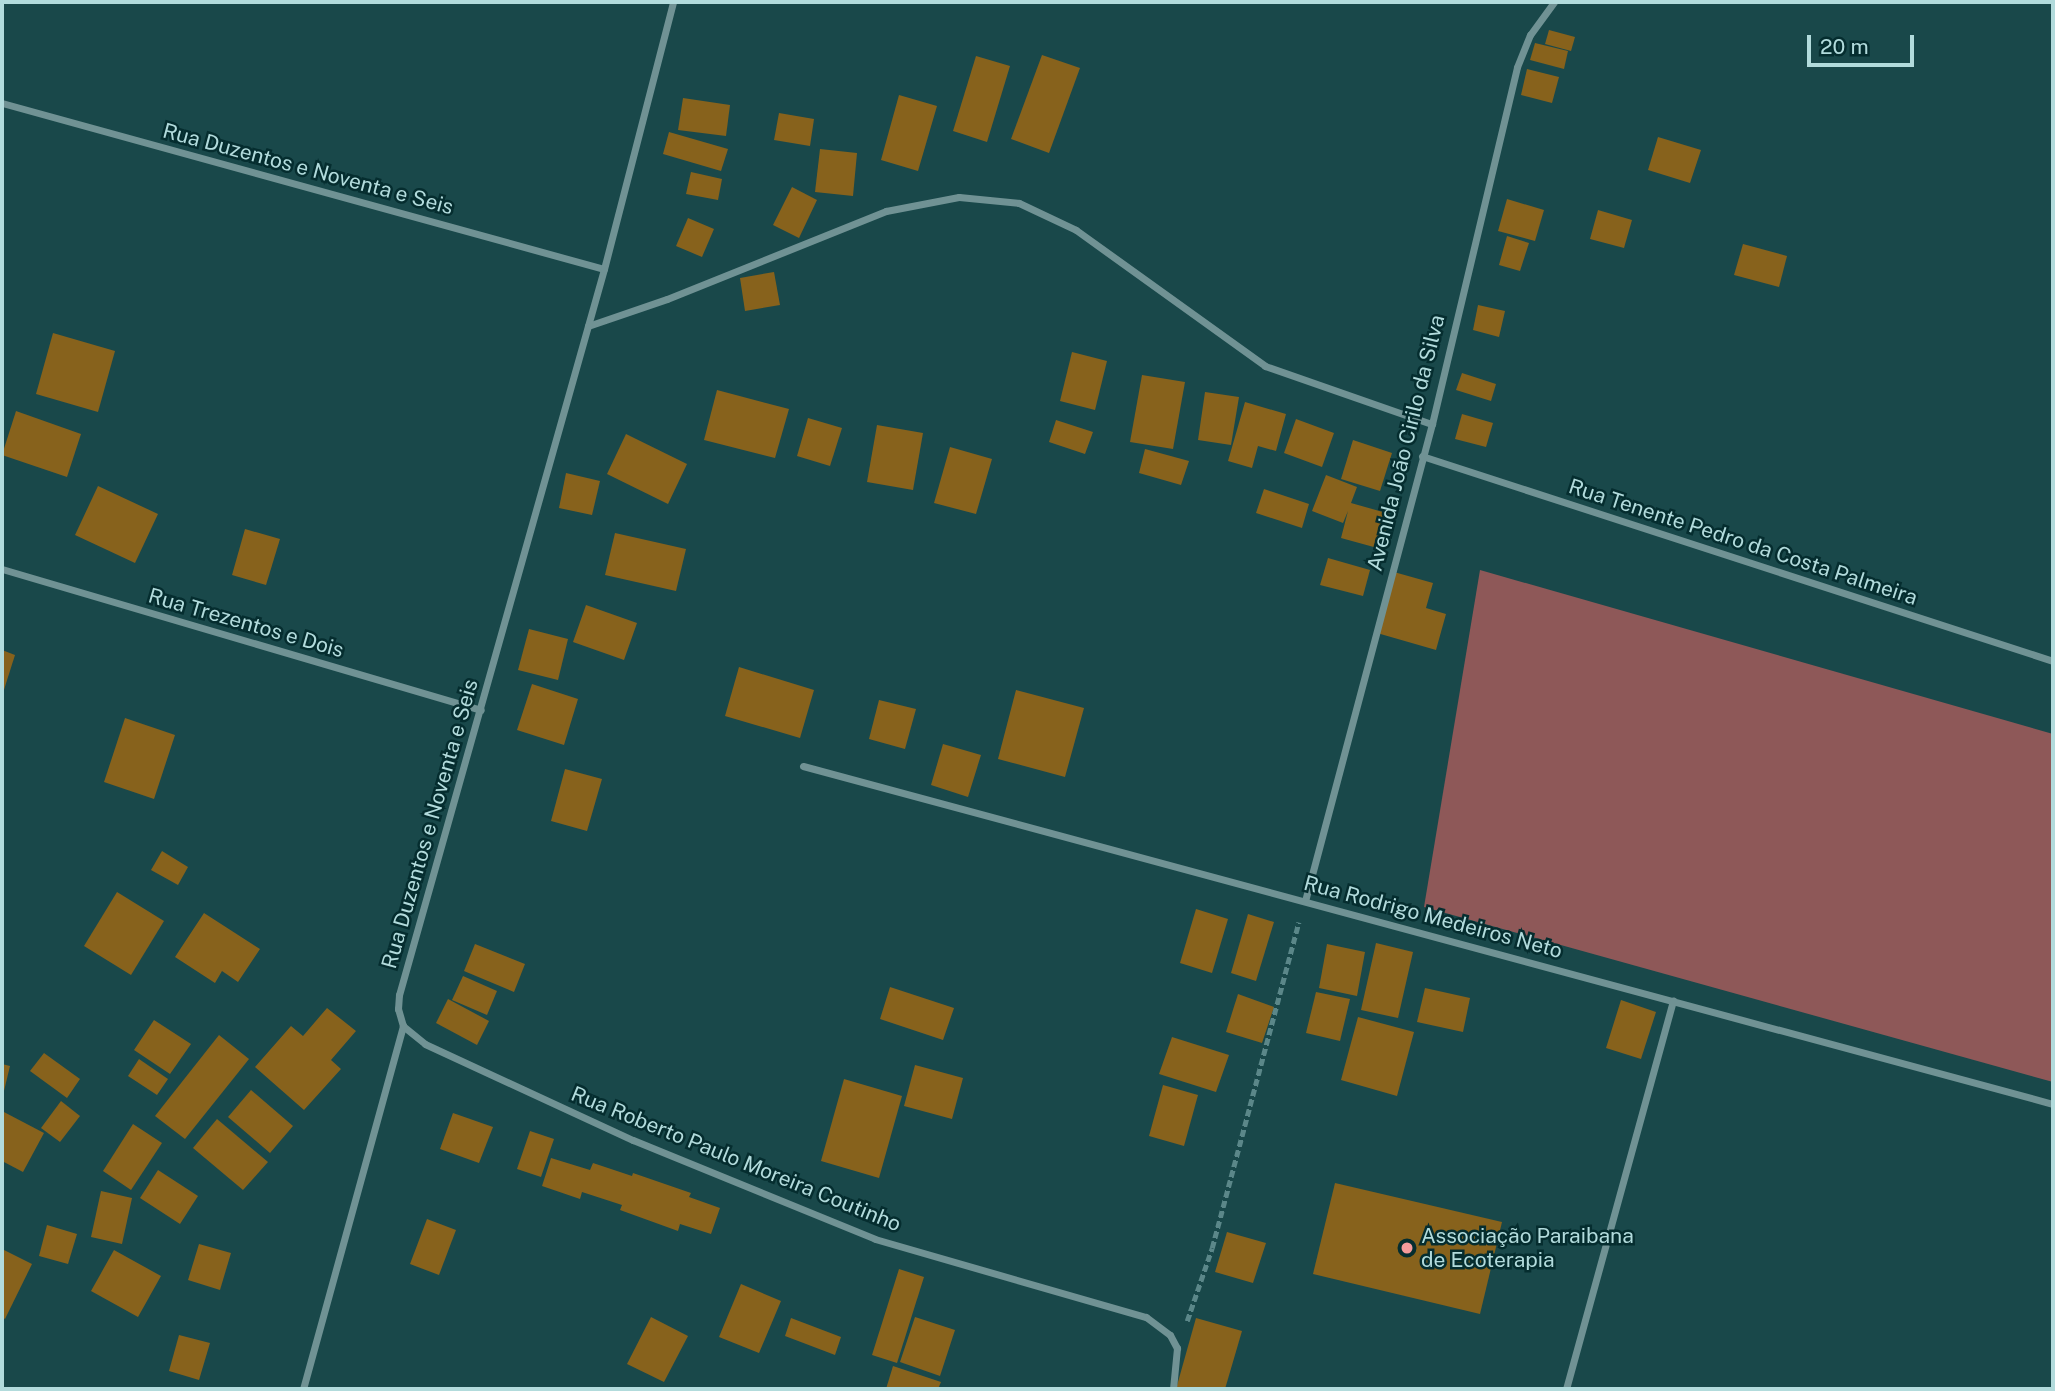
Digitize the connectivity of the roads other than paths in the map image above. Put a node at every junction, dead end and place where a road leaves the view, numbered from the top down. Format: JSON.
{"nodes":[{"id":1,"x":673,"y":2,"type":"edge"},
{"id":2,"x":1554,"y":2,"type":"edge"},
{"id":3,"x":2,"y":103,"type":"edge"},
{"id":4,"x":604,"y":269,"type":"junction"},
{"id":5,"x":589,"y":326,"type":"junction"},
{"id":6,"x":1432,"y":424,"type":"junction"},
{"id":7,"x":1422,"y":456,"type":"junction"},
{"id":8,"x":2,"y":569,"type":"edge"},
{"id":9,"x":2053,"y":661,"type":"edge"},
{"id":10,"x":481,"y":710,"type":"junction"},
{"id":11,"x":803,"y":766,"type":"dead end"},
{"id":12,"x":1305,"y":901,"type":"junction"},
{"id":13,"x":1673,"y":1000,"type":"junction"},
{"id":14,"x":403,"y":1026,"type":"junction"},
{"id":15,"x":2053,"y":1104,"type":"edge"},
{"id":16,"x":303,"y":1389,"type":"edge"},
{"id":17,"x":1173,"y":1389,"type":"edge"},
{"id":18,"x":1566,"y":1389,"type":"edge"}],
"edges":[{"from":1,"to":4,"type":"street","name":"Rua Duzentos e Noventa e Seis"},
{"from":2,"to":6,"type":"street","name":"Avenida João Cirilo da Silva"},
{"from":3,"to":4,"type":"street","name":"Rua Duzentos e Noventa e Seis"},
{"from":4,"to":5,"type":"street","name":"Rua Duzentos e Noventa e Seis"},
{"from":5,"to":6,"type":"street"},
{"from":5,"to":10,"type":"street","name":"Rua Duzentos e Noventa e Seis"},
{"from":6,"to":7,"type":"street","name":"Avenida João Cirilo da Silva"},
{"from":7,"to":9,"type":"street","name":"Rua Tenente Pedro da Costa Palmeira"},
{"from":7,"to":12,"type":"street","name":"Avenida João Cirilo da Silva"},
{"from":8,"to":10,"type":"street","name":"Rua Trezentos e Dois"},
{"from":10,"to":14,"type":"street","name":"Rua Duzentos e Noventa e Seis"},
{"from":11,"to":12,"type":"street","name":"Rua Rodrigo Medeiros Neto"},
{"from":12,"to":13,"type":"street","name":"Rua Rodrigo Medeiros Neto"},
{"from":13,"to":15,"type":"street","name":"Rua Rodrigo Medeiros Neto"},
{"from":13,"to":18,"type":"street"},
{"from":14,"to":16,"type":"street","name":"Rua Duzentos e Noventa e Seis"},
{"from":14,"to":17,"type":"street","name":"Rua Roberto Paulo Moreira Coutinho"}]}
